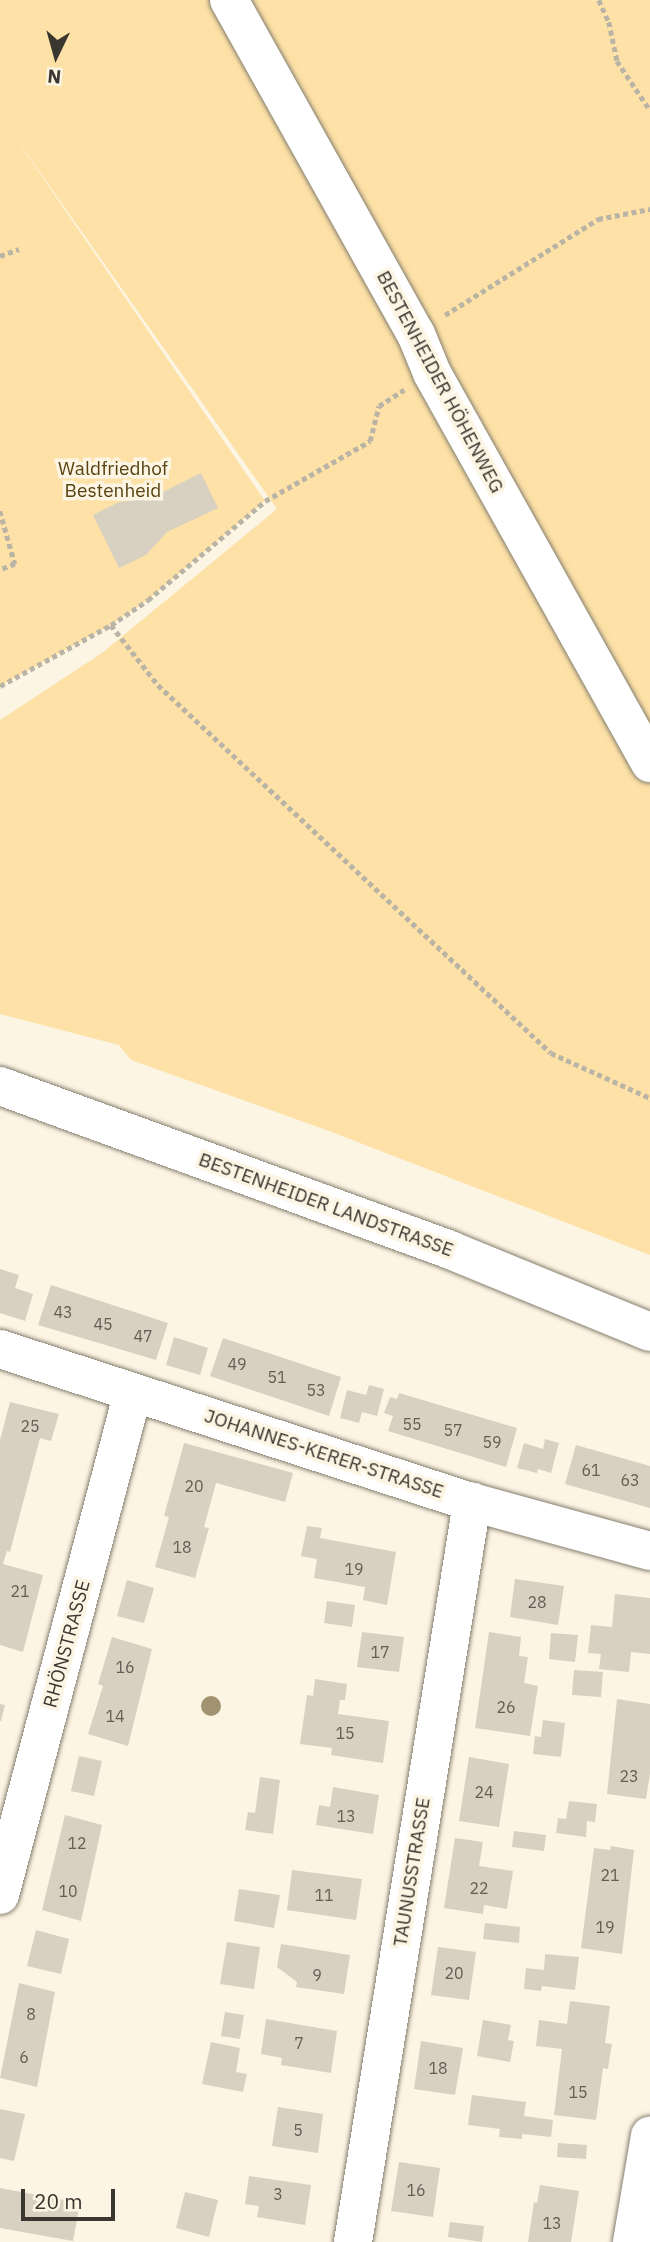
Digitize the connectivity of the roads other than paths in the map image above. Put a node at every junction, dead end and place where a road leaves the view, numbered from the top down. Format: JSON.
{"nodes":[{"id":1,"x":229,"y":0,"type":"edge"},
{"id":2,"x":650,"y":763,"type":"edge"},
{"id":3,"x":0,"y":1086,"type":"edge"},
{"id":4,"x":650,"y":1332,"type":"edge"},
{"id":5,"x":0,"y":1349,"type":"edge"},
{"id":6,"x":134,"y":1392,"type":"junction"},
{"id":7,"x":472,"y":1502,"type":"junction"},
{"id":8,"x":650,"y":1551,"type":"edge"},
{"id":9,"x":0,"y":1895,"type":"edge"},
{"id":10,"x":650,"y":2136,"type":"edge"},
{"id":11,"x":352,"y":2242,"type":"edge"},
{"id":12,"x":632,"y":2242,"type":"edge"}],
"edges":[{"from":1,"to":2,"type":"street","name":"BESTENHEIDER HÖHENWEG"},
{"from":3,"to":4,"type":"street","name":"BESTENHEIDER LANDSTRASSE"},
{"from":5,"to":6,"type":"street","name":"JOHANNES-KERER-STRASSE"},
{"from":6,"to":7,"type":"street","name":"JOHANNES-KERER-STRASSE"},
{"from":6,"to":9,"type":"street","name":"RHÖNSTRASSE"},
{"from":7,"to":8,"type":"street","name":"JOHANNES-KERER-STRASSE"},
{"from":7,"to":11,"type":"street","name":"TAUNUSSTRASSE"},
{"from":10,"to":12,"type":"street"}]}
